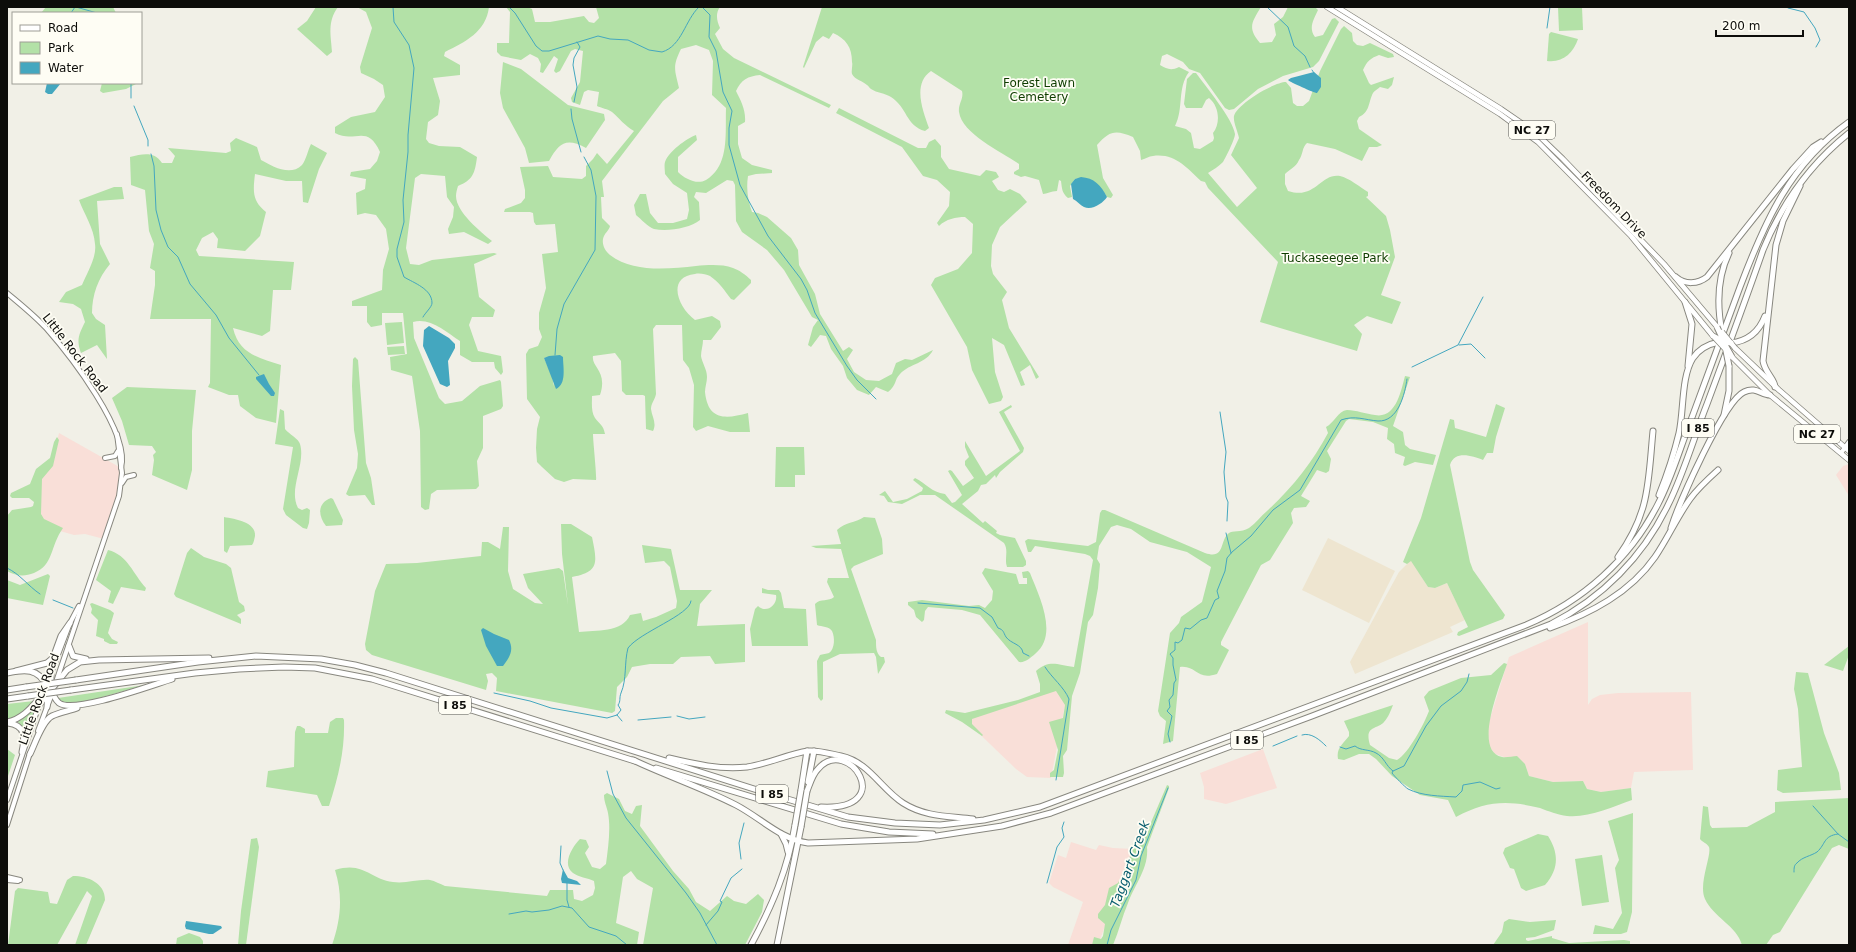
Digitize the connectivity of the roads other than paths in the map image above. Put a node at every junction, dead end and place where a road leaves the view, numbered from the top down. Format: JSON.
{"nodes":[{"id":1,"x":1327,"y":7,"type":"edge"},
{"id":2,"x":1337,"y":7,"type":"edge"},
{"id":3,"x":1382,"y":41,"type":"junction"},
{"id":4,"x":1430,"y":65,"type":"junction"},
{"id":5,"x":1430,"y":71,"type":"junction"},
{"id":6,"x":1472,"y":91,"type":"junction"},
{"id":7,"x":1849,"y":122,"type":"edge"},
{"id":8,"x":1836,"y":132,"type":"junction"},
{"id":9,"x":1849,"y":133,"type":"edge"},
{"id":10,"x":1805,"y":176,"type":"junction"},
{"id":11,"x":1736,"y":242,"type":"junction"},
{"id":12,"x":1676,"y":277,"type":"junction"},
{"id":13,"x":7,"y":292,"type":"edge"},
{"id":14,"x":1685,"y":302,"type":"junction"},
{"id":15,"x":1767,"y":310,"type":"junction"},
{"id":16,"x":1717,"y":327,"type":"junction"},
{"id":17,"x":1722,"y":332,"type":"junction"},
{"id":18,"x":1714,"y":336,"type":"joint"},
{"id":19,"x":1723,"y":342,"type":"junction"},
{"id":20,"x":1731,"y":343,"type":"junction"},
{"id":21,"x":1736,"y":348,"type":"junction"},
{"id":22,"x":1726,"y":350,"type":"junction"},
{"id":23,"x":1732,"y":357,"type":"junction"},
{"id":24,"x":1687,"y":374,"type":"junction"},
{"id":25,"x":1775,"y":387,"type":"junction"},
{"id":26,"x":1770,"y":395,"type":"junction"},
{"id":27,"x":1724,"y":416,"type":"junction"},
{"id":28,"x":1653,"y":431,"type":"dead end"},
{"id":29,"x":117,"y":434,"type":"junction"},
{"id":30,"x":1849,"y":442,"type":"edge"},
{"id":31,"x":118,"y":450,"type":"junction"},
{"id":32,"x":1848,"y":450,"type":"edge"},
{"id":33,"x":1843,"y":454,"type":"junction"},
{"id":34,"x":105,"y":458,"type":"dead end"},
{"id":35,"x":1849,"y":460,"type":"edge"},
{"id":36,"x":121,"y":468,"type":"junction"},
{"id":37,"x":1718,"y":470,"type":"dead end"},
{"id":38,"x":134,"y":475,"type":"dead end"},
{"id":39,"x":121,"y":487,"type":"junction"},
{"id":40,"x":1647,"y":524,"type":"junction"},
{"id":41,"x":1667,"y":538,"type":"junction"},
{"id":42,"x":1606,"y":575,"type":"junction"},
{"id":43,"x":81,"y":602,"type":"junction"},
{"id":44,"x":70,"y":623,"type":"junction"},
{"id":45,"x":1530,"y":634,"type":"junction"},
{"id":46,"x":69,"y":646,"type":"junction"},
{"id":47,"x":240,"y":657,"type":"junction"},
{"id":48,"x":99,"y":660,"type":"junction"},
{"id":49,"x":16,"y":671,"type":"junction"},
{"id":50,"x":51,"y":671,"type":"joint"},
{"id":51,"x":7,"y":673,"type":"edge"},
{"id":52,"x":59,"y":673,"type":"joint"},
{"id":53,"x":186,"y":674,"type":"junction"},
{"id":54,"x":50,"y":688,"type":"junction"},
{"id":55,"x":7,"y":690,"type":"edge"},
{"id":56,"x":7,"y":699,"type":"edge"},
{"id":57,"x":90,"y":704,"type":"junction"},
{"id":58,"x":39,"y":705,"type":"joint"},
{"id":59,"x":47,"y":707,"type":"joint"},
{"id":60,"x":7,"y":722,"type":"edge"},
{"id":61,"x":623,"y":747,"type":"junction"},
{"id":62,"x":807,"y":751,"type":"junction"},
{"id":63,"x":814,"y":751,"type":"junction"},
{"id":64,"x":22,"y":752,"type":"junction"},
{"id":65,"x":30,"y":754,"type":"junction"},
{"id":66,"x":633,"y":760,"type":"junction"},
{"id":67,"x":804,"y":790,"type":"junction"},
{"id":68,"x":7,"y":800,"type":"edge"},
{"id":69,"x":812,"y":807,"type":"junction"},
{"id":70,"x":984,"y":820,"type":"junction"},
{"id":71,"x":7,"y":825,"type":"edge"},
{"id":72,"x":960,"y":832,"type":"junction"},
{"id":73,"x":780,"y":834,"type":"junction"},
{"id":74,"x":795,"y":841,"type":"junction"},
{"id":75,"x":789,"y":856,"type":"junction"},
{"id":76,"x":7,"y":877,"type":"edge"},
{"id":77,"x":7,"y":880,"type":"edge"},
{"id":78,"x":751,"y":945,"type":"edge"},
{"id":79,"x":777,"y":945,"type":"edge"}],
"edges":[{"from":1,"to":3,"type":"main road","name":"Freedom Drive","number":"NC 27"},
{"from":2,"to":4,"type":"main road","name":"Freedom Drive","number":"NC 27"},
{"from":3,"to":4,"type":"main road"},
{"from":3,"to":5,"type":"main road","name":"Freedom Drive","number":"NC 27"},
{"from":4,"to":6,"type":"main road","name":"Freedom Drive","number":"NC 27"},
{"from":5,"to":6,"type":"main road"},
{"from":5,"to":14,"type":"main road","name":"Freedom Drive","number":"NC 27"},
{"from":6,"to":12,"type":"main road","name":"Freedom Drive","number":"NC 27"},
{"from":7,"to":8,"type":"highway","number":"I 85"},
{"from":8,"to":11,"type":"highway"},
{"from":8,"to":40,"type":"highway","number":"I 85"},
{"from":9,"to":10,"type":"highway","number":"I 85"},
{"from":10,"to":15,"type":"highway"},
{"from":10,"to":45,"type":"highway","number":"I 85"},
{"from":11,"to":12,"type":"highway"},
{"from":11,"to":17,"type":"highway"},
{"from":12,"to":16,"type":"main road","name":"Freedom Drive","number":"NC 27"},
{"from":13,"to":29,"type":"main road","name":"Little Rock Road"},
{"from":14,"to":18,"type":"main road","name":"Freedom Drive","number":"NC 27"},
{"from":14,"to":24,"type":"highway"},
{"from":15,"to":20,"type":"highway"},
{"from":15,"to":25,"type":"highway"},
{"from":16,"to":17,"type":"main road","name":"Freedom Drive","number":"NC 27","bridge":true},
{"from":16,"to":19,"type":"highway","bridge":true},
{"from":17,"to":19,"type":"highway","bridge":true},
{"from":17,"to":20,"type":"main road","name":"Freedom Drive","number":"NC 27","bridge":true},
{"from":18,"to":19,"type":"highway","bridge":true},
{"from":19,"to":20,"type":"highway","bridge":true},
{"from":19,"to":21,"type":"highway","bridge":true},
{"from":19,"to":22,"type":"highway","bridge":true},
{"from":19,"to":23,"type":"highway","bridge":true},
{"from":19,"to":24,"type":"highway"},
{"from":20,"to":21,"type":"main road","name":"Freedom Drive","number":"NC 27","bridge":true},
{"from":21,"to":25,"type":"main road","name":"Freedom Drive","number":"NC 27"},
{"from":22,"to":23,"type":"main road","number":"NC 27","bridge":true},
{"from":22,"to":27,"type":"highway","bridge":true},
{"from":23,"to":26,"type":"main road","number":"NC 27"},
{"from":24,"to":40,"type":"highway"},
{"from":25,"to":32,"type":"main road","name":"Freedom Drive","number":"NC 27"},
{"from":26,"to":27,"type":"highway"},
{"from":26,"to":33,"type":"main road","number":"NC 27"},
{"from":27,"to":41,"type":"highway"},
{"from":28,"to":42,"type":"highway"},
{"from":29,"to":31,"type":"main road","name":"Little Rock Road"},
{"from":29,"to":36,"type":"main road","name":"Little Rock Road"},
{"from":30,"to":32,"type":"main road"},
{"from":31,"to":34,"type":"main road"},
{"from":31,"to":36,"type":"main road","name":"Little Rock Road"},
{"from":32,"to":33,"type":"main road"},
{"from":33,"to":35,"type":"main road","number":"NC 27"},
{"from":36,"to":39,"type":"main road","name":"Little Rock Road"},
{"from":37,"to":41,"type":"highway"},
{"from":38,"to":39,"type":"main road"},
{"from":39,"to":43,"type":"main road","name":"Little Rock Road"},
{"from":40,"to":42,"type":"highway","number":"I 85"},
{"from":41,"to":45,"type":"highway"},
{"from":42,"to":70,"type":"highway","number":"I 85"},
{"from":43,"to":44,"type":"main road","name":"Little Rock Road"},
{"from":43,"to":46,"type":"main road","name":"Little Rock Road"},
{"from":44,"to":49,"type":"highway"},
{"from":44,"to":50,"type":"main road","name":"Little Rock Road"},
{"from":45,"to":72,"type":"highway","number":"I 85"},
{"from":46,"to":48,"type":"highway"},
{"from":46,"to":52,"type":"main road","name":"Little Rock Road"},
{"from":47,"to":48,"type":"highway"},
{"from":47,"to":55,"type":"highway","number":"I 85","bridge":true},
{"from":47,"to":61,"type":"highway","number":"I 85"},
{"from":48,"to":54,"type":"highway"},
{"from":49,"to":51,"type":"highway"},
{"from":49,"to":54,"type":"highway"},
{"from":50,"to":54,"type":"highway"},
{"from":52,"to":54,"type":"highway"},
{"from":53,"to":56,"type":"highway","number":"I 85","bridge":true},
{"from":53,"to":57,"type":"highway"},
{"from":53,"to":66,"type":"highway","number":"I 85"},
{"from":54,"to":57,"type":"highway"},
{"from":54,"to":58,"type":"highway"},
{"from":54,"to":59,"type":"highway"},
{"from":54,"to":60,"type":"highway"},
{"from":57,"to":65,"type":"highway"},
{"from":58,"to":64,"type":"main road","name":"Little Rock Road"},
{"from":59,"to":65,"type":"main road","name":"Little Rock Road"},
{"from":60,"to":64,"type":"highway"},
{"from":61,"to":62,"type":"highway"},
{"from":61,"to":69,"type":"highway","number":"I 85"},
{"from":62,"to":63,"type":"highway"},
{"from":62,"to":67,"type":"highway"},
{"from":63,"to":67,"type":"highway"},
{"from":63,"to":70,"type":"highway"},
{"from":64,"to":68,"type":"main road","name":"Little Rock Road"},
{"from":65,"to":71,"type":"main road","name":"Little Rock Road"},
{"from":66,"to":72,"type":"highway","number":"I 85"},
{"from":66,"to":73,"type":"highway"},
{"from":67,"to":69,"type":"highway"},
{"from":67,"to":74,"type":"highway","bridge":true},
{"from":67,"to":74,"type":"highway","bridge":true},
{"from":69,"to":70,"type":"highway","number":"I 85"},
{"from":72,"to":74,"type":"highway"},
{"from":73,"to":74,"type":"highway"},
{"from":73,"to":75,"type":"highway"},
{"from":74,"to":75,"type":"highway"},
{"from":74,"to":79,"type":"highway"},
{"from":75,"to":78,"type":"highway"},
{"from":76,"to":77,"type":"main road"}]}
